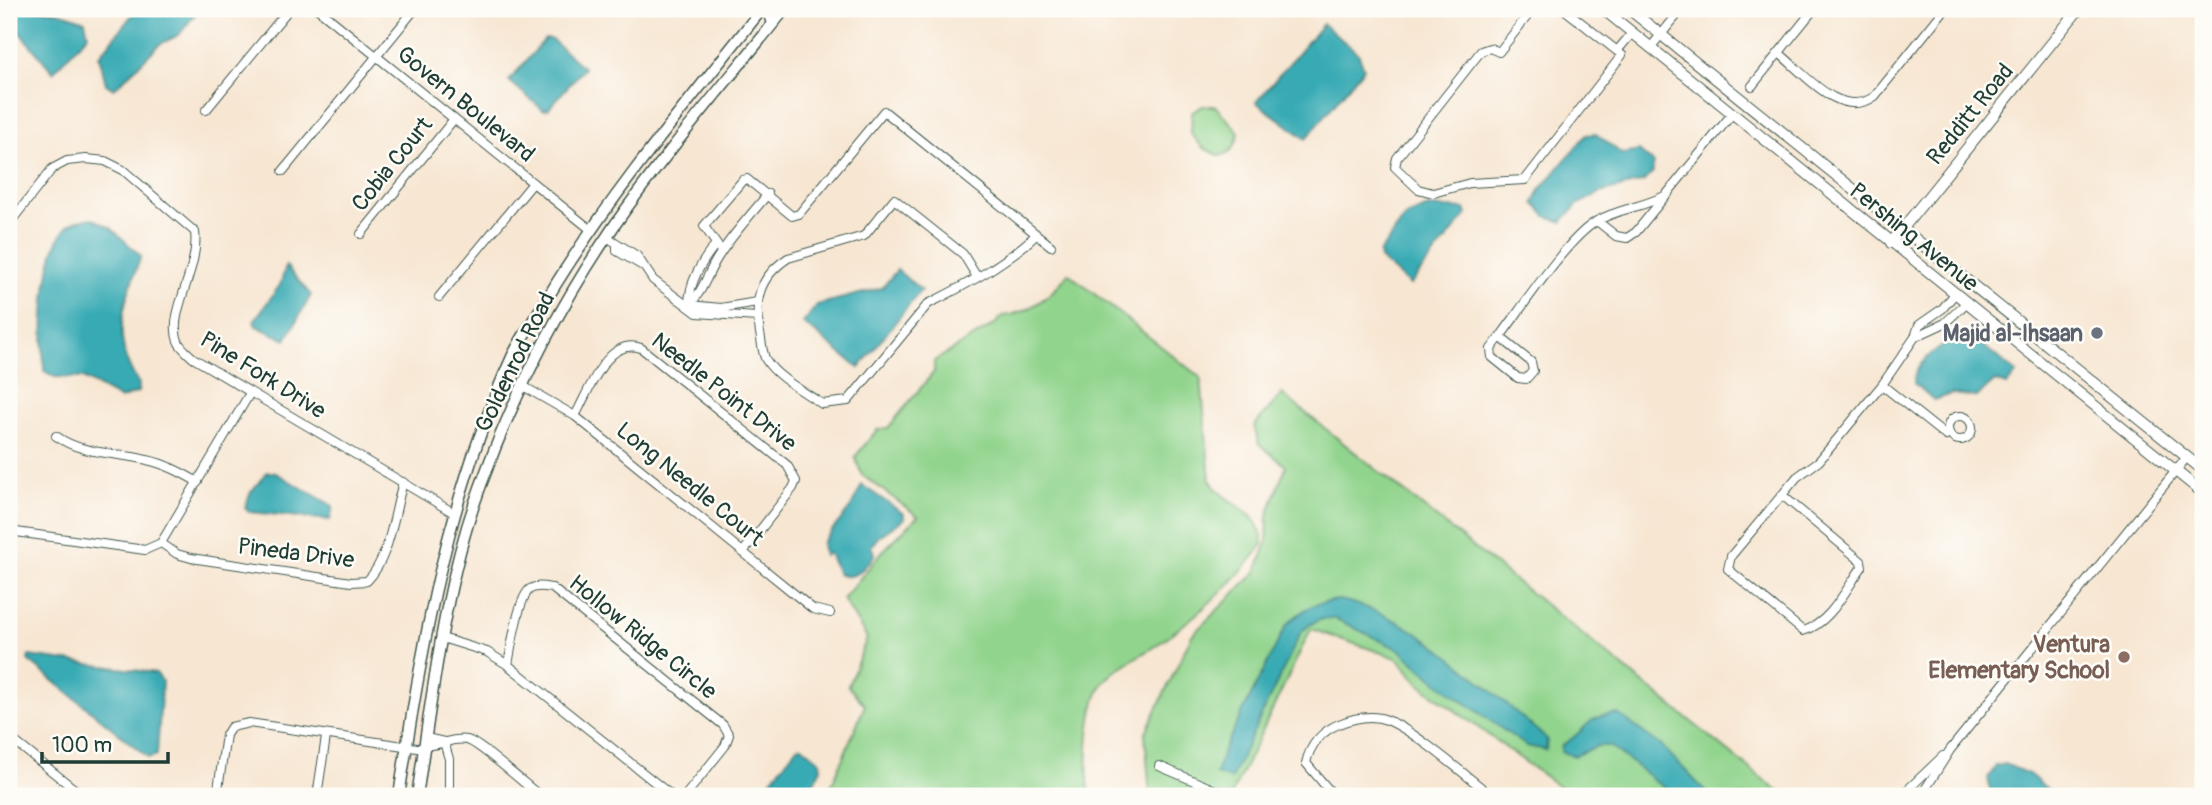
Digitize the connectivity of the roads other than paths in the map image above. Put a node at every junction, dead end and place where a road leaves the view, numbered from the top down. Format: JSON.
{"nodes":[{"id":1,"x":289,"y":9,"type":"edge"},
{"id":2,"x":318,"y":9,"type":"edge"},
{"id":3,"x":415,"y":9,"type":"edge"},
{"id":4,"x":762,"y":9,"type":"edge"},
{"id":5,"x":772,"y":9,"type":"edge"},
{"id":6,"x":785,"y":9,"type":"edge"},
{"id":7,"x":1533,"y":9,"type":"edge"},
{"id":8,"x":1564,"y":9,"type":"edge"},
{"id":9,"x":1603,"y":9,"type":"edge"},
{"id":10,"x":1629,"y":9,"type":"edge"},
{"id":11,"x":1682,"y":9,"type":"edge"},
{"id":12,"x":1814,"y":9,"type":"edge"},
{"id":13,"x":1945,"y":9,"type":"edge"},
{"id":14,"x":2079,"y":9,"type":"edge"},
{"id":15,"x":774,"y":23,"type":"junction"},
{"id":16,"x":750,"y":24,"type":"junction"},
{"id":17,"x":1632,"y":33,"type":"junction"},
{"id":18,"x":1661,"y":35,"type":"junction"},
{"id":19,"x":1650,"y":48,"type":"junction"},
{"id":20,"x":1617,"y":51,"type":"junction"},
{"id":21,"x":1779,"y":53,"type":"junction"},
{"id":22,"x":377,"y":56,"type":"junction"},
{"id":23,"x":1752,"y":86,"type":"dead end"},
{"id":24,"x":206,"y":110,"type":"dead end"},
{"id":25,"x":1732,"y":114,"type":"junction"},
{"id":26,"x":454,"y":119,"type":"junction"},
{"id":27,"x":684,"y":135,"type":"junction"},
{"id":28,"x":283,"y":171,"type":"dead end"},
{"id":29,"x":533,"y":183,"type":"junction"},
{"id":30,"x":768,"y":194,"type":"junction"},
{"id":31,"x":1668,"y":194,"type":"junction"},
{"id":32,"x":611,"y":200,"type":"junction"},
{"id":33,"x":1597,"y":220,"type":"junction"},
{"id":34,"x":9,"y":224,"type":"edge"},
{"id":35,"x":590,"y":229,"type":"junction"},
{"id":36,"x":1901,"y":230,"type":"junction"},
{"id":37,"x":361,"y":234,"type":"dead end"},
{"id":38,"x":1036,"y":236,"type":"junction"},
{"id":39,"x":607,"y":237,"type":"junction"},
{"id":40,"x":1891,"y":243,"type":"junction"},
{"id":41,"x":1051,"y":246,"type":"dead end"},
{"id":42,"x":718,"y":248,"type":"junction"},
{"id":43,"x":589,"y":264,"type":"junction"},
{"id":44,"x":697,"y":273,"type":"junction"},
{"id":45,"x":706,"y":277,"type":"junction"},
{"id":46,"x":977,"y":277,"type":"junction"},
{"id":47,"x":1954,"y":295,"type":"junction"},
{"id":48,"x":439,"y":297,"type":"dead end"},
{"id":49,"x":757,"y":302,"type":"junction"},
{"id":50,"x":1965,"y":304,"type":"junction"},
{"id":51,"x":689,"y":305,"type":"junction"},
{"id":52,"x":1933,"y":316,"type":"junction"},
{"id":53,"x":757,"y":317,"type":"junction"},
{"id":54,"x":1940,"y":326,"type":"junction"},
{"id":55,"x":1500,"y":337,"type":"junction"},
{"id":56,"x":1915,"y":337,"type":"junction"},
{"id":57,"x":1882,"y":384,"type":"junction"},
{"id":58,"x":523,"y":386,"type":"junction"},
{"id":59,"x":250,"y":393,"type":"junction"},
{"id":60,"x":575,"y":416,"type":"junction"},
{"id":61,"x":1949,"y":433,"type":"dead end"},
{"id":62,"x":56,"y":436,"type":"dead end"},
{"id":63,"x":2187,"y":457,"type":"junction"},
{"id":64,"x":2203,"y":470,"type":"edge"},
{"id":65,"x":2176,"y":471,"type":"junction"},
{"id":66,"x":198,"y":482,"type":"junction"},
{"id":67,"x":403,"y":482,"type":"junction"},
{"id":68,"x":2203,"y":493,"type":"edge"},
{"id":69,"x":1782,"y":495,"type":"junction"},
{"id":70,"x":454,"y":513,"type":"junction"},
{"id":71,"x":9,"y":531,"type":"edge"},
{"id":72,"x":161,"y":543,"type":"junction"},
{"id":73,"x":743,"y":552,"type":"junction"},
{"id":74,"x":830,"y":613,"type":"dead end"},
{"id":75,"x":442,"y":638,"type":"junction"},
{"id":76,"x":508,"y":665,"type":"junction"},
{"id":77,"x":9,"y":737,"type":"edge"},
{"id":78,"x":326,"y":737,"type":"junction"},
{"id":79,"x":444,"y":742,"type":"junction"},
{"id":80,"x":425,"y":744,"type":"junction"},
{"id":81,"x":406,"y":747,"type":"junction"},
{"id":82,"x":1950,"y":750,"type":"junction"},
{"id":83,"x":1159,"y":766,"type":"dead end"},
{"id":84,"x":83,"y":796,"type":"edge"},
{"id":85,"x":217,"y":796,"type":"edge"},
{"id":86,"x":317,"y":796,"type":"edge"},
{"id":87,"x":399,"y":796,"type":"edge"},
{"id":88,"x":417,"y":796,"type":"edge"},
{"id":89,"x":449,"y":796,"type":"edge"},
{"id":90,"x":540,"y":796,"type":"edge"},
{"id":91,"x":673,"y":796,"type":"edge"},
{"id":92,"x":685,"y":796,"type":"edge"},
{"id":93,"x":1229,"y":796,"type":"edge"},
{"id":94,"x":1334,"y":796,"type":"edge"},
{"id":95,"x":1492,"y":796,"type":"edge"},
{"id":96,"x":1901,"y":796,"type":"edge"},
{"id":97,"x":1921,"y":796,"type":"edge"}],
"edges":[{"from":1,"to":24,"type":"street"},
{"from":2,"to":22,"type":"street","name":"Govern Boulevard"},
{"from":3,"to":22,"type":"street"},
{"from":4,"to":16,"type":"main road","name":"Goldenrod Road"},
{"from":5,"to":15,"type":"main road"},
{"from":6,"to":15,"type":"main road","name":"Goldenrod Road"},
{"from":7,"to":20,"type":"street"},
{"from":8,"to":20,"type":"street"},
{"from":9,"to":17,"type":"street","name":"Pershing Avenue"},
{"from":10,"to":18,"type":"street","name":"Pershing Avenue"},
{"from":11,"to":18,"type":"street"},
{"from":12,"to":21,"type":"street"},
{"from":13,"to":21,"type":"street"},
{"from":14,"to":36,"type":"street","name":"Redditt Road"},
{"from":15,"to":27,"type":"main road","name":"Goldenrod Road"},
{"from":16,"to":27,"type":"main road"},
{"from":16,"to":32,"type":"main road","name":"Goldenrod Road"},
{"from":17,"to":19,"type":"street","name":"Pershing Avenue"},
{"from":17,"to":20,"type":"street"},
{"from":18,"to":19,"type":"street"},
{"from":18,"to":36,"type":"street","name":"Pershing Avenue"},
{"from":19,"to":25,"type":"street","name":"Pershing Avenue"},
{"from":21,"to":23,"type":"street"},
{"from":22,"to":26,"type":"street","name":"Govern Boulevard"},
{"from":22,"to":28,"type":"street"},
{"from":25,"to":31,"type":"street"},
{"from":25,"to":40,"type":"street","name":"Pershing Avenue"},
{"from":26,"to":29,"type":"street","name":"Govern Boulevard"},
{"from":26,"to":37,"type":"street","name":"Cobia Court"},
{"from":27,"to":39,"type":"main road","name":"Goldenrod Road"},
{"from":29,"to":35,"type":"street","name":"Govern Boulevard"},
{"from":29,"to":48,"type":"street"},
{"from":30,"to":38,"type":"street"},
{"from":30,"to":42,"type":"street"},
{"from":30,"to":42,"type":"street"},
{"from":31,"to":33,"type":"street"},
{"from":31,"to":33,"type":"street"},
{"from":32,"to":35,"type":"main road","name":"Goldenrod Road"},
{"from":32,"to":39,"type":"main road"},
{"from":33,"to":55,"type":"street"},
{"from":34,"to":59,"type":"street","name":"Pine Fork Drive"},
{"from":35,"to":43,"type":"main road"},
{"from":35,"to":70,"type":"main road","name":"Goldenrod Road"},
{"from":36,"to":40,"type":"street","name":"Redditt Road"},
{"from":36,"to":63,"type":"street","name":"Pershing Avenue"},
{"from":38,"to":41,"type":"street"},
{"from":38,"to":46,"type":"street"},
{"from":39,"to":43,"type":"main road","name":"Goldenrod Road"},
{"from":39,"to":51,"type":"street"},
{"from":40,"to":47,"type":"street","name":"Pershing Avenue"},
{"from":42,"to":44,"type":"street"},
{"from":42,"to":45,"type":"street"},
{"from":43,"to":58,"type":"main road","name":"Goldenrod Road"},
{"from":44,"to":45,"type":"street"},
{"from":44,"to":51,"type":"street"},
{"from":45,"to":51,"type":"street"},
{"from":46,"to":49,"type":"street"},
{"from":46,"to":53,"type":"street"},
{"from":47,"to":50,"type":"street","name":"Pershing Avenue"},
{"from":47,"to":52,"type":"street"},
{"from":49,"to":51,"type":"street"},
{"from":49,"to":53,"type":"street"},
{"from":50,"to":54,"type":"street"},
{"from":50,"to":65,"type":"street","name":"Pershing Avenue"},
{"from":51,"to":53,"type":"street"},
{"from":52,"to":54,"type":"street"},
{"from":52,"to":56,"type":"street"},
{"from":54,"to":56,"type":"street"},
{"from":55,"to":55,"type":"street"},
{"from":56,"to":57,"type":"street"},
{"from":57,"to":61,"type":"street"},
{"from":57,"to":69,"type":"street"},
{"from":58,"to":60,"type":"street","name":"Long Needle Court"},
{"from":58,"to":75,"type":"main road","name":"Goldenrod Road"},
{"from":59,"to":66,"type":"street"},
{"from":59,"to":67,"type":"street","name":"Pine Fork Drive"},
{"from":60,"to":73,"type":"street","name":"Long Needle Court"},
{"from":60,"to":73,"type":"street","name":"Needle Point Drive"},
{"from":62,"to":66,"type":"street"},
{"from":63,"to":64,"type":"street","name":"Pershing Avenue"},
{"from":63,"to":65,"type":"street"},
{"from":65,"to":68,"type":"street","name":"Pershing Avenue"},
{"from":65,"to":82,"type":"street"},
{"from":66,"to":72,"type":"street"},
{"from":67,"to":70,"type":"street","name":"Pine Fork Drive"},
{"from":67,"to":72,"type":"street","name":"Pineda Drive"},
{"from":69,"to":69,"type":"street"},
{"from":70,"to":81,"type":"main road","name":"Goldenrod Road"},
{"from":71,"to":72,"type":"street"},
{"from":73,"to":74,"type":"street","name":"Long Needle Court"},
{"from":75,"to":76,"type":"street"},
{"from":75,"to":80,"type":"main road","name":"Goldenrod Road"},
{"from":76,"to":91,"type":"street"},
{"from":76,"to":92,"type":"street","name":"Hollow Ridge Circle"},
{"from":77,"to":84,"type":"street"},
{"from":78,"to":81,"type":"street"},
{"from":78,"to":85,"type":"street"},
{"from":78,"to":86,"type":"street"},
{"from":79,"to":80,"type":"street"},
{"from":79,"to":89,"type":"street"},
{"from":79,"to":90,"type":"street"},
{"from":80,"to":81,"type":"street"},
{"from":80,"to":88,"type":"main road","name":"Goldenrod Road"},
{"from":81,"to":87,"type":"main road","name":"Goldenrod Road"},
{"from":82,"to":96,"type":"street"},
{"from":82,"to":97,"type":"street"},
{"from":83,"to":93,"type":"street"},
{"from":94,"to":95,"type":"street"}]}
